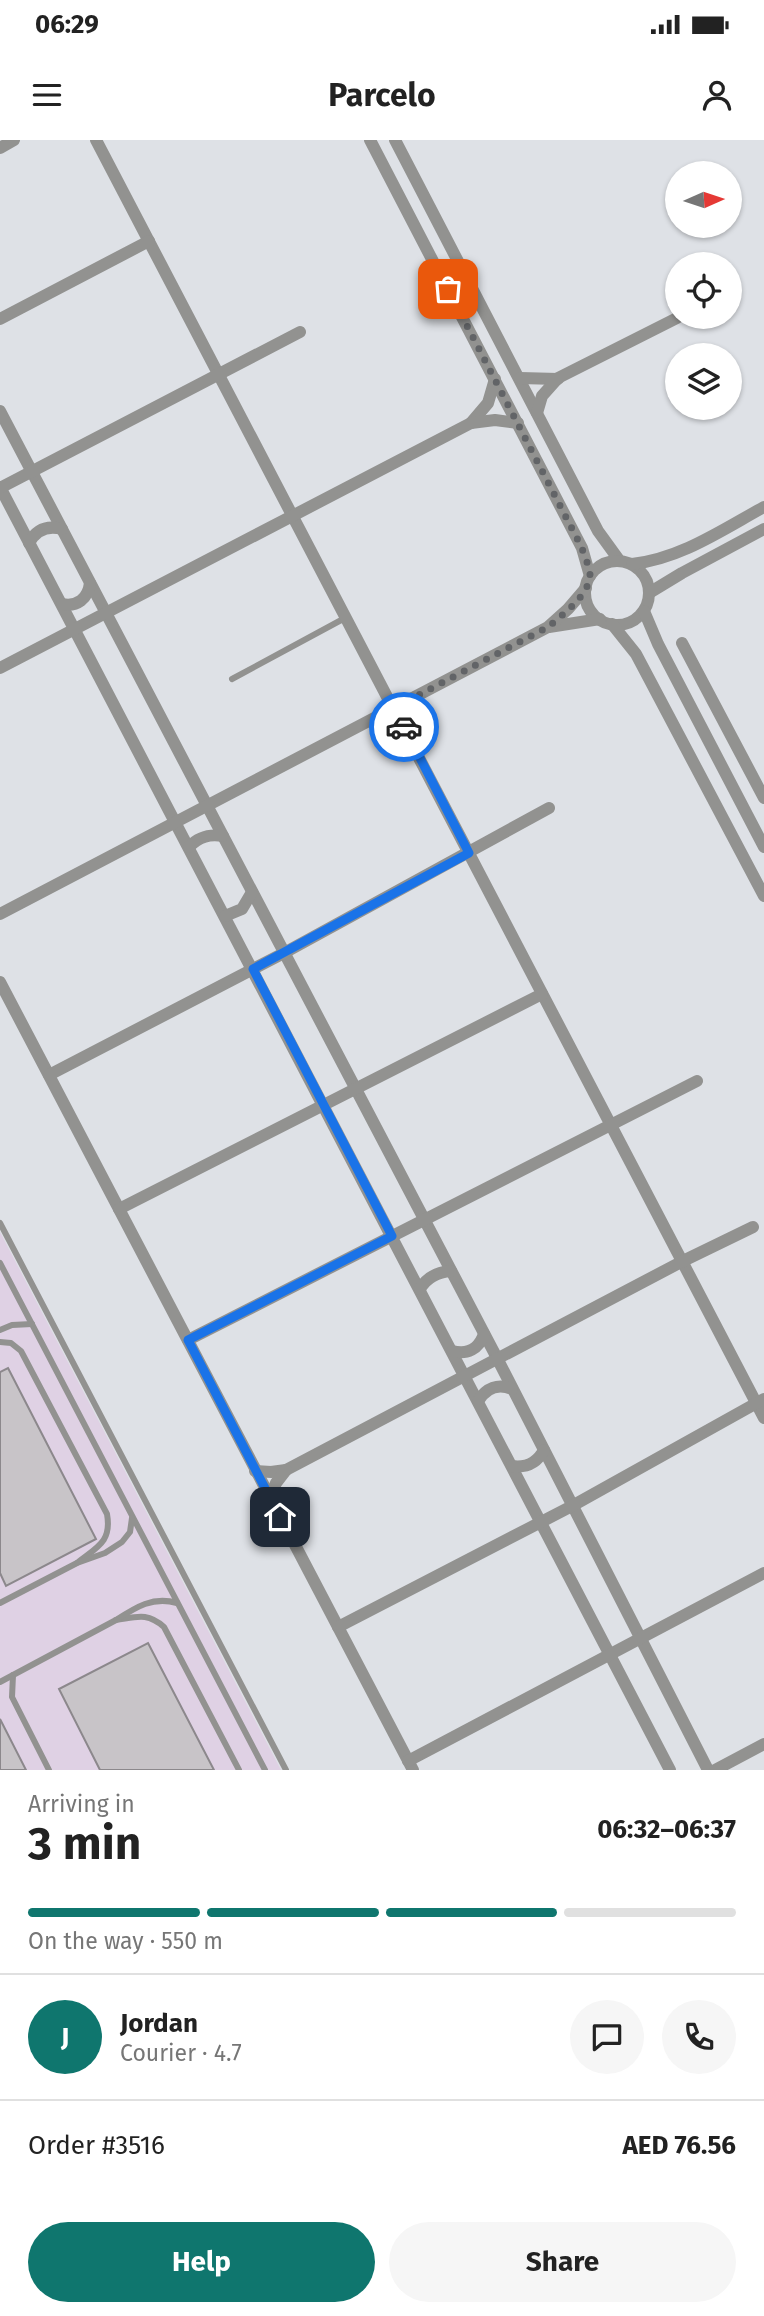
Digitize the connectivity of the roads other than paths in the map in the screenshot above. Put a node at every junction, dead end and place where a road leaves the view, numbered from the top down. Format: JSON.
{"nodes":[{"id":1,"x":15,"y":140,"type":"edge"},
{"id":2,"x":96,"y":140,"type":"edge"},
{"id":3,"x":370,"y":140,"type":"edge"},
{"id":4,"x":395,"y":140,"type":"edge"},
{"id":5,"x":0,"y":148,"type":"edge"},
{"id":6,"x":149,"y":241,"type":"junction"},
{"id":7,"x":0,"y":319,"type":"edge"},
{"id":8,"x":665,"y":324,"type":"edge"},
{"id":9,"x":300,"y":332,"type":"dead end"},
{"id":10,"x":219,"y":373,"type":"junction"},
{"id":11,"x":520,"y":378,"type":"junction"},
{"id":12,"x":495,"y":379,"type":"junction"},
{"id":13,"x":558,"y":379,"type":"junction"},
{"id":14,"x":0,"y":411,"type":"edge"},
{"id":15,"x":537,"y":413,"type":"junction"},
{"id":16,"x":471,"y":423,"type":"junction"},
{"id":17,"x":518,"y":423,"type":"junction"},
{"id":18,"x":32,"y":472,"type":"junction"},
{"id":19,"x":0,"y":488,"type":"edge"},
{"id":20,"x":764,"y":507,"type":"edge"},
{"id":21,"x":293,"y":516,"type":"junction"},
{"id":22,"x":62,"y":529,"type":"junction"},
{"id":23,"x":763,"y":530,"type":"edge"},
{"id":24,"x":29,"y":543,"type":"junction"},
{"id":25,"x":625,"y":562,"type":"junction"},
{"id":26,"x":588,"y":582,"type":"junction"},
{"id":27,"x":90,"y":583,"type":"junction"},
{"id":28,"x":649,"y":593,"type":"junction"},
{"id":29,"x":62,"y":604,"type":"junction"},
{"id":30,"x":644,"y":611,"type":"junction"},
{"id":31,"x":106,"y":614,"type":"junction"},
{"id":32,"x":346,"y":617,"type":"junction"},
{"id":33,"x":606,"y":622,"type":"junction"},
{"id":34,"x":548,"y":627,"type":"junction"},
{"id":35,"x":75,"y":629,"type":"junction"},
{"id":36,"x":682,"y":643,"type":"dead end"},
{"id":37,"x":0,"y":668,"type":"edge"},
{"id":38,"x":232,"y":680,"type":"dead end"},
{"id":39,"x":394,"y":708,"type":"junction"},
{"id":40,"x":764,"y":798,"type":"edge"},
{"id":41,"x":207,"y":806,"type":"junction"},
{"id":42,"x":549,"y":808,"type":"dead end"},
{"id":43,"x":176,"y":822,"type":"junction"},
{"id":44,"x":223,"y":836,"type":"junction"},
{"id":45,"x":189,"y":847,"type":"junction"},
{"id":46,"x":764,"y":847,"type":"edge"},
{"id":47,"x":469,"y":853,"type":"junction"},
{"id":48,"x":252,"y":892,"type":"junction"},
{"id":49,"x":764,"y":897,"type":"edge"},
{"id":50,"x":0,"y":914,"type":"edge"},
{"id":51,"x":225,"y":916,"type":"junction"},
{"id":52,"x":284,"y":953,"type":"junction"},
{"id":53,"x":253,"y":969,"type":"junction"},
{"id":54,"x":0,"y":982,"type":"edge"},
{"id":55,"x":542,"y":993,"type":"junction"},
{"id":56,"x":49,"y":1075,"type":"junction"},
{"id":57,"x":697,"y":1081,"type":"dead end"},
{"id":58,"x":356,"y":1089,"type":"junction"},
{"id":59,"x":324,"y":1105,"type":"junction"},
{"id":60,"x":611,"y":1125,"type":"junction"},
{"id":61,"x":119,"y":1209,"type":"junction"},
{"id":62,"x":424,"y":1220,"type":"junction"},
{"id":63,"x":0,"y":1223,"type":"edge"},
{"id":64,"x":752,"y":1227,"type":"dead end"},
{"id":65,"x":392,"y":1236,"type":"junction"},
{"id":66,"x":683,"y":1261,"type":"junction"},
{"id":67,"x":0,"y":1263,"type":"edge"},
{"id":68,"x":451,"y":1271,"type":"junction"},
{"id":69,"x":420,"y":1289,"type":"junction"},
{"id":70,"x":32,"y":1324,"type":"junction"},
{"id":71,"x":0,"y":1330,"type":"edge"},
{"id":72,"x":484,"y":1335,"type":"junction"},
{"id":73,"x":188,"y":1340,"type":"junction"},
{"id":74,"x":0,"y":1342,"type":"edge"},
{"id":75,"x":452,"y":1351,"type":"junction"},
{"id":76,"x":497,"y":1358,"type":"junction"},
{"id":77,"x":464,"y":1375,"type":"junction"},
{"id":78,"x":513,"y":1389,"type":"junction"},
{"id":79,"x":478,"y":1401,"type":"junction"},
{"id":80,"x":760,"y":1401,"type":"edge"},
{"id":81,"x":764,"y":1418,"type":"edge"},
{"id":82,"x":544,"y":1450,"type":"junction"},
{"id":83,"x":512,"y":1466,"type":"junction"},
{"id":84,"x":286,"y":1470,"type":"junction"},
{"id":85,"x":255,"y":1471,"type":"junction"},
{"id":86,"x":270,"y":1498,"type":"junction"},
{"id":87,"x":572,"y":1506,"type":"junction"},
{"id":88,"x":132,"y":1516,"type":"junction"},
{"id":89,"x":541,"y":1522,"type":"junction"},
{"id":90,"x":77,"y":1563,"type":"junction"},
{"id":91,"x":764,"y":1573,"type":"edge"},
{"id":92,"x":0,"y":1603,"type":"edge"},
{"id":93,"x":177,"y":1603,"type":"junction"},
{"id":94,"x":116,"y":1620,"type":"junction"},
{"id":95,"x":338,"y":1628,"type":"junction"},
{"id":96,"x":640,"y":1638,"type":"junction"},
{"id":97,"x":610,"y":1654,"type":"junction"},
{"id":98,"x":13,"y":1675,"type":"junction"},
{"id":99,"x":0,"y":1682,"type":"edge"},
{"id":100,"x":764,"y":1744,"type":"edge"},
{"id":101,"x":410,"y":1765,"type":"edge"},
{"id":102,"x":49,"y":1770,"type":"edge"},
{"id":103,"x":239,"y":1770,"type":"edge"},
{"id":104,"x":265,"y":1770,"type":"edge"},
{"id":105,"x":286,"y":1770,"type":"edge"},
{"id":106,"x":670,"y":1770,"type":"edge"},
{"id":107,"x":708,"y":1770,"type":"edge"},
{"id":108,"x":715,"y":1770,"type":"edge"}],
"edges":[{"from":1,"to":5,"type":"street"},
{"from":2,"to":6,"type":"street"},
{"from":3,"to":12,"type":"street"},
{"from":4,"to":11,"type":"street"},
{"from":6,"to":7,"type":"street"},
{"from":6,"to":10,"type":"street"},
{"from":8,"to":13,"type":"street"},
{"from":9,"to":10,"type":"street"},
{"from":10,"to":18,"type":"street"},
{"from":10,"to":21,"type":"street"},
{"from":11,"to":13,"type":"street"},
{"from":11,"to":15,"type":"street"},
{"from":12,"to":16,"type":"street"},
{"from":12,"to":17,"type":"street"},
{"from":13,"to":15,"type":"street"},
{"from":14,"to":18,"type":"street"},
{"from":15,"to":25,"type":"street"},
{"from":16,"to":17,"type":"street"},
{"from":16,"to":21,"type":"street"},
{"from":17,"to":26,"type":"street"},
{"from":18,"to":19,"type":"street"},
{"from":18,"to":22,"type":"street"},
{"from":19,"to":24,"type":"street"},
{"from":20,"to":25,"type":"street"},
{"from":21,"to":31,"type":"street"},
{"from":21,"to":32,"type":"street"},
{"from":22,"to":24,"type":"street"},
{"from":22,"to":27,"type":"street"},
{"from":23,"to":28,"type":"street"},
{"from":24,"to":29,"type":"street"},
{"from":25,"to":26,"type":"street"},
{"from":25,"to":28,"type":"street"},
{"from":26,"to":33,"type":"street"},
{"from":26,"to":34,"type":"street"},
{"from":27,"to":29,"type":"street"},
{"from":27,"to":31,"type":"street"},
{"from":28,"to":30,"type":"street"},
{"from":29,"to":35,"type":"street"},
{"from":30,"to":33,"type":"street"},
{"from":30,"to":46,"type":"street"},
{"from":31,"to":35,"type":"street"},
{"from":31,"to":41,"type":"street"},
{"from":32,"to":38,"type":"lane"},
{"from":32,"to":39,"type":"street"},
{"from":33,"to":34,"type":"street"},
{"from":33,"to":49,"type":"street"},
{"from":34,"to":39,"type":"street"},
{"from":35,"to":37,"type":"street"},
{"from":35,"to":43,"type":"street"},
{"from":36,"to":40,"type":"street"},
{"from":39,"to":41,"type":"street"},
{"from":39,"to":47,"type":"street"},
{"from":41,"to":43,"type":"street"},
{"from":41,"to":44,"type":"street"},
{"from":42,"to":47,"type":"street"},
{"from":43,"to":45,"type":"street"},
{"from":43,"to":50,"type":"street"},
{"from":44,"to":45,"type":"street"},
{"from":44,"to":48,"type":"street"},
{"from":45,"to":51,"type":"street"},
{"from":47,"to":52,"type":"street"},
{"from":47,"to":55,"type":"street"},
{"from":48,"to":51,"type":"street"},
{"from":48,"to":52,"type":"street"},
{"from":51,"to":53,"type":"street"},
{"from":52,"to":53,"type":"street"},
{"from":52,"to":58,"type":"street"},
{"from":53,"to":56,"type":"street"},
{"from":53,"to":59,"type":"street"},
{"from":54,"to":56,"type":"street"},
{"from":55,"to":58,"type":"street"},
{"from":55,"to":60,"type":"street"},
{"from":56,"to":61,"type":"street"},
{"from":57,"to":60,"type":"street"},
{"from":58,"to":59,"type":"street"},
{"from":58,"to":62,"type":"street"},
{"from":59,"to":61,"type":"street"},
{"from":59,"to":65,"type":"street"},
{"from":60,"to":62,"type":"street"},
{"from":60,"to":66,"type":"street"},
{"from":61,"to":73,"type":"street"},
{"from":62,"to":65,"type":"street"},
{"from":62,"to":68,"type":"street"},
{"from":63,"to":105,"type":"lane"},
{"from":64,"to":66,"type":"street"},
{"from":65,"to":69,"type":"street"},
{"from":65,"to":73,"type":"street"},
{"from":66,"to":76,"type":"street"},
{"from":66,"to":80,"type":"street"},
{"from":67,"to":70,"type":"lane"},
{"from":68,"to":69,"type":"street"},
{"from":68,"to":72,"type":"street"},
{"from":69,"to":75,"type":"street"},
{"from":70,"to":71,"type":"lane"},
{"from":70,"to":88,"type":"lane"},
{"from":72,"to":75,"type":"street"},
{"from":72,"to":76,"type":"street"},
{"from":73,"to":85,"type":"street"},
{"from":74,"to":90,"type":"lane"},
{"from":75,"to":77,"type":"street"},
{"from":76,"to":77,"type":"street"},
{"from":76,"to":78,"type":"street"},
{"from":77,"to":79,"type":"street"},
{"from":77,"to":84,"type":"street"},
{"from":78,"to":79,"type":"street"},
{"from":78,"to":82,"type":"street"},
{"from":79,"to":83,"type":"street"},
{"from":80,"to":81,"type":"street"},
{"from":80,"to":87,"type":"street"},
{"from":82,"to":83,"type":"street"},
{"from":82,"to":87,"type":"street"},
{"from":83,"to":89,"type":"street"},
{"from":84,"to":85,"type":"street"},
{"from":84,"to":86,"type":"street"},
{"from":85,"to":86,"type":"street"},
{"from":86,"to":95,"type":"street"},
{"from":87,"to":89,"type":"street"},
{"from":87,"to":96,"type":"street"},
{"from":88,"to":90,"type":"lane"},
{"from":88,"to":93,"type":"lane"},
{"from":89,"to":95,"type":"street"},
{"from":89,"to":97,"type":"street"},
{"from":90,"to":92,"type":"lane"},
{"from":91,"to":96,"type":"street"},
{"from":93,"to":94,"type":"lane"},
{"from":93,"to":104,"type":"lane"},
{"from":94,"to":98,"type":"lane"},
{"from":94,"to":103,"type":"lane"},
{"from":95,"to":101,"type":"street"},
{"from":96,"to":97,"type":"street"},
{"from":96,"to":107,"type":"street"},
{"from":97,"to":101,"type":"street"},
{"from":97,"to":106,"type":"street"},
{"from":98,"to":99,"type":"lane"},
{"from":98,"to":102,"type":"lane"},
{"from":100,"to":108,"type":"street"}]}
